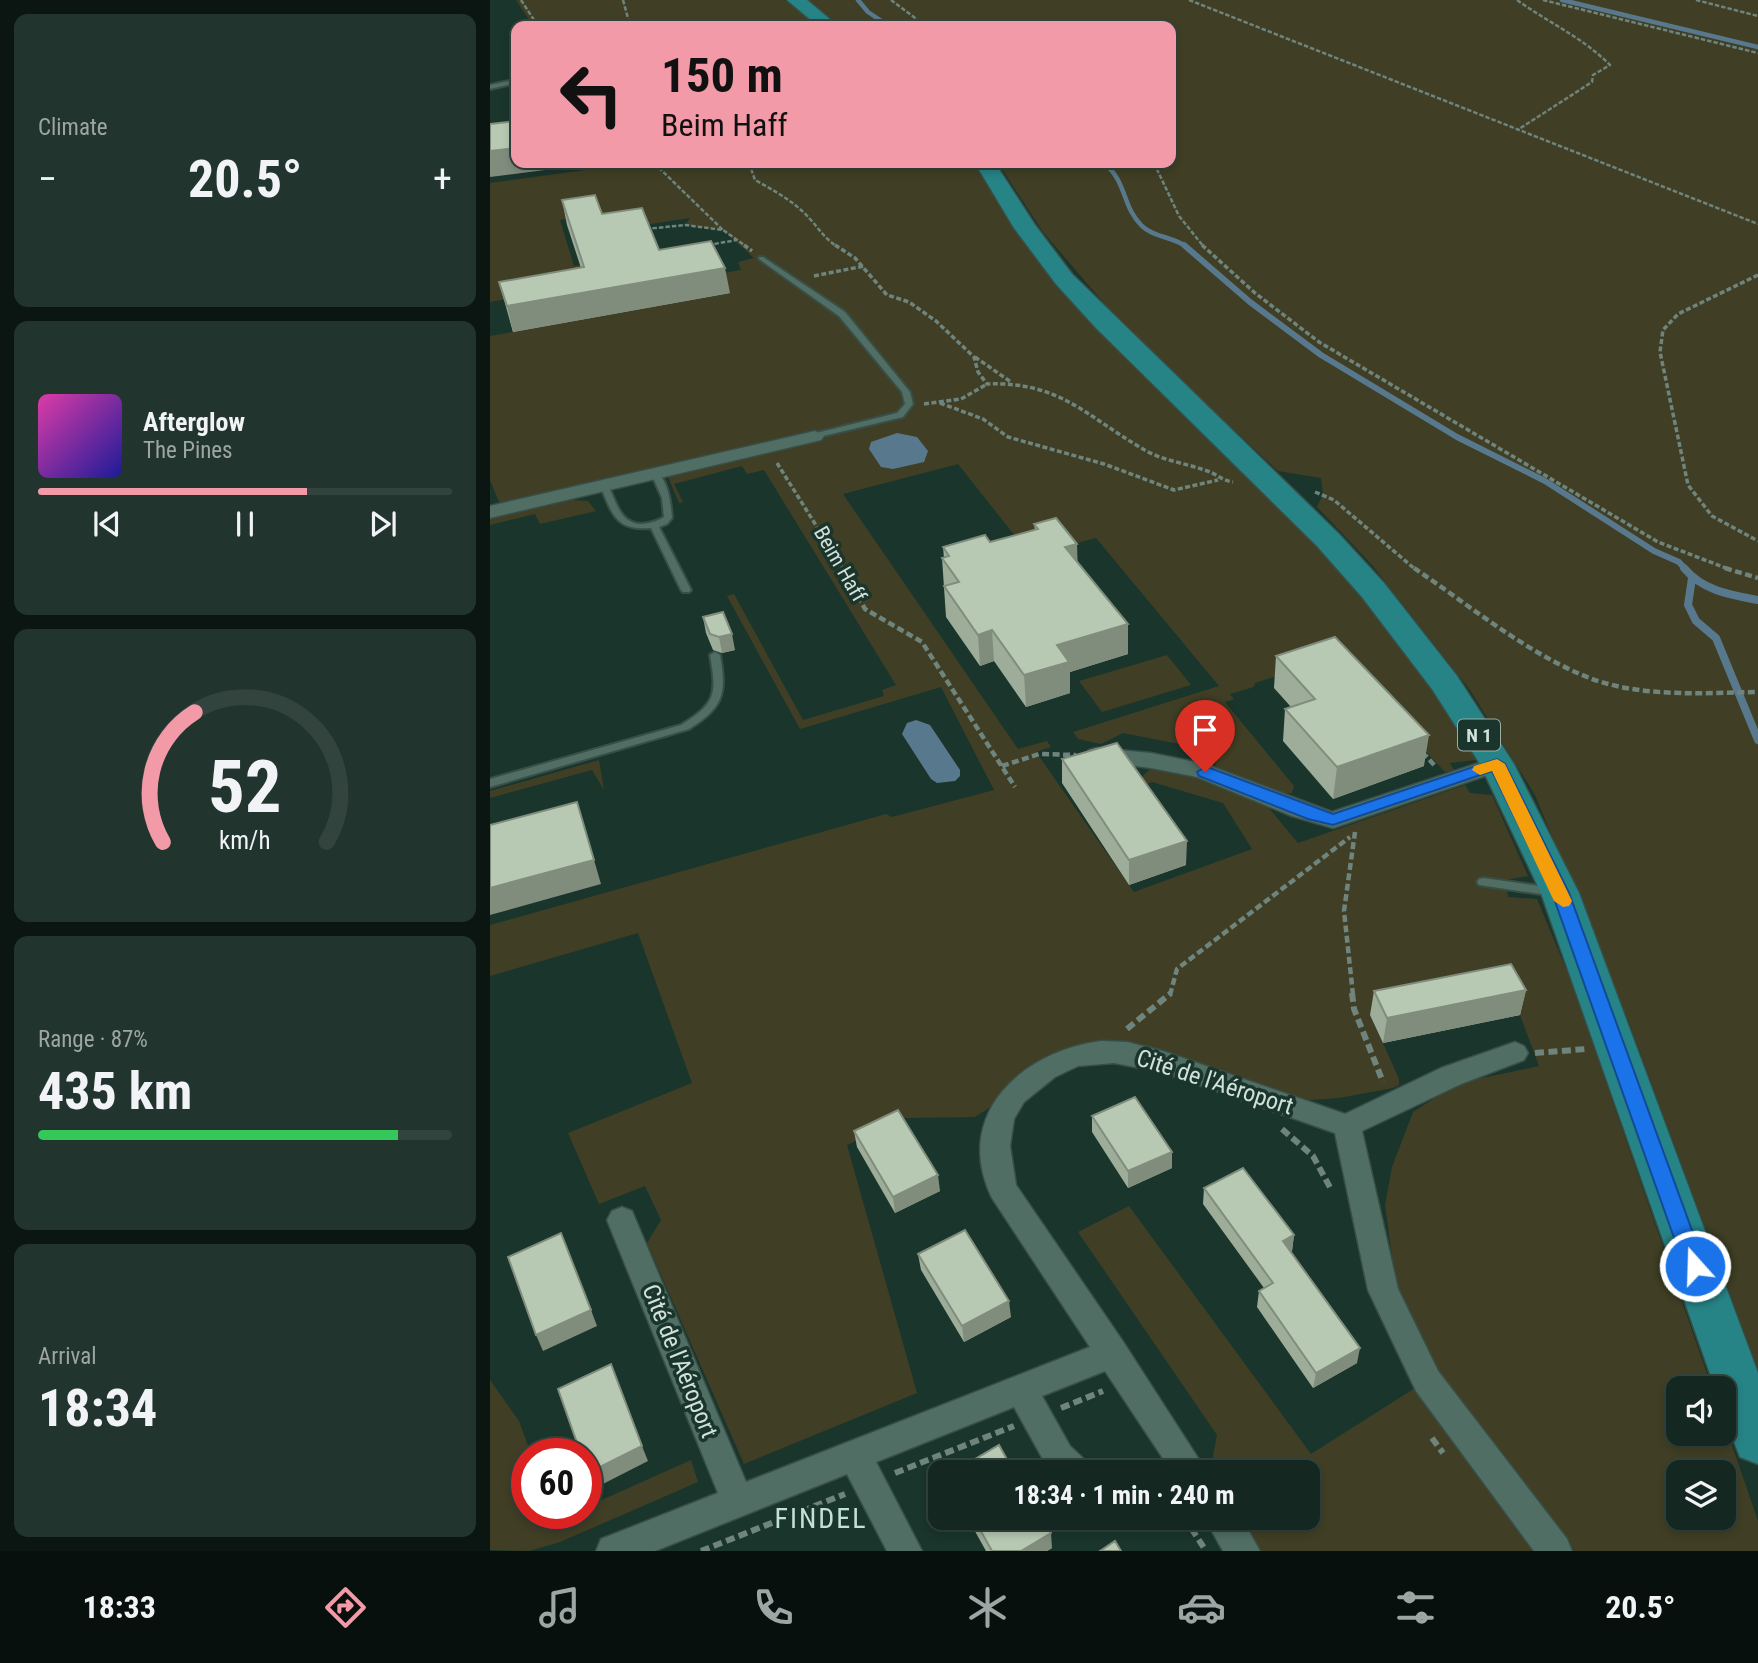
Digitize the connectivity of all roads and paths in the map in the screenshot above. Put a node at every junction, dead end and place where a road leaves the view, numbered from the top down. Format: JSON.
{"nodes":[{"id":1,"x":521,"y":0,"type":"edge"},
{"id":2,"x":623,"y":0,"type":"edge"},
{"id":3,"x":796,"y":0,"type":"edge"},
{"id":4,"x":891,"y":0,"type":"edge"},
{"id":5,"x":1189,"y":0,"type":"edge"},
{"id":6,"x":1517,"y":0,"type":"edge"},
{"id":7,"x":1543,"y":0,"type":"edge"},
{"id":8,"x":1696,"y":0,"type":"edge"},
{"id":9,"x":1758,"y":16,"type":"edge"},
{"id":10,"x":535,"y":21,"type":"edge"},
{"id":11,"x":629,"y":21,"type":"edge"},
{"id":12,"x":822,"y":21,"type":"edge"},
{"id":13,"x":919,"y":21,"type":"edge"},
{"id":14,"x":1758,"y":53,"type":"edge"},
{"id":15,"x":511,"y":83,"type":"edge"},
{"id":16,"x":490,"y":87,"type":"edge"},
{"id":17,"x":1519,"y":129,"type":"junction"},
{"id":18,"x":659,"y":168,"type":"edge"},
{"id":19,"x":750,"y":168,"type":"edge"},
{"id":20,"x":988,"y":168,"type":"edge"},
{"id":21,"x":1156,"y":168,"type":"edge"},
{"id":22,"x":1758,"y":224,"type":"edge"},
{"id":23,"x":641,"y":229,"type":"edge"},
{"id":24,"x":723,"y":230,"type":"junction"},
{"id":25,"x":737,"y":240,"type":"junction"},
{"id":26,"x":700,"y":246,"type":"edge"},
{"id":27,"x":761,"y":258,"type":"joint"},
{"id":28,"x":864,"y":266,"type":"junction"},
{"id":29,"x":1758,"y":275,"type":"edge"},
{"id":30,"x":792,"y":279,"type":"junction"},
{"id":31,"x":974,"y":357,"type":"junction"},
{"id":32,"x":1012,"y":383,"type":"junction"},
{"id":33,"x":987,"y":384,"type":"junction"},
{"id":34,"x":909,"y":404,"type":"junction"},
{"id":35,"x":940,"y":404,"type":"junction"},
{"id":36,"x":815,"y":436,"type":"joint"},
{"id":37,"x":767,"y":447,"type":"junction"},
{"id":38,"x":1198,"y":469,"type":"dead end"},
{"id":39,"x":655,"y":474,"type":"junction"},
{"id":40,"x":1219,"y":480,"type":"dead end"},
{"id":41,"x":604,"y":485,"type":"junction"},
{"id":42,"x":1278,"y":491,"type":"junction"},
{"id":43,"x":490,"y":512,"type":"edge"},
{"id":44,"x":654,"y":526,"type":"junction"},
{"id":45,"x":1758,"y":541,"type":"edge"},
{"id":46,"x":1758,"y":578,"type":"edge"},
{"id":47,"x":686,"y":590,"type":"dead end"},
{"id":48,"x":715,"y":655,"type":"dead end"},
{"id":49,"x":1758,"y":692,"type":"edge"},
{"id":50,"x":1077,"y":755,"type":"joint"},
{"id":51,"x":1421,"y":758,"type":"edge"},
{"id":52,"x":1497,"y":764,"type":"junction"},
{"id":53,"x":1002,"y":766,"type":"junction"},
{"id":54,"x":1438,"y":769,"type":"dead end"},
{"id":55,"x":490,"y":783,"type":"edge"},
{"id":56,"x":1016,"y":787,"type":"dead end"},
{"id":57,"x":1353,"y":823,"type":"junction"},
{"id":58,"x":1483,"y":882,"type":"dead end"},
{"id":59,"x":1560,"y":893,"type":"junction"},
{"id":60,"x":1614,"y":1043,"type":"junction"},
{"id":61,"x":1112,"y":1051,"type":"junction"},
{"id":62,"x":1515,"y":1053,"type":"joint"},
{"id":63,"x":1392,"y":1104,"type":"junction"},
{"id":64,"x":1347,"y":1126,"type":"junction"},
{"id":65,"x":1280,"y":1128,"type":"dead end"},
{"id":66,"x":1334,"y":1195,"type":"dead end"},
{"id":67,"x":622,"y":1220,"type":"dead end"},
{"id":68,"x":1113,"y":1353,"type":"junction"},
{"id":69,"x":1020,"y":1389,"type":"junction"},
{"id":70,"x":1103,"y":1391,"type":"dead end"},
{"id":71,"x":1036,"y":1417,"type":"junction"},
{"id":72,"x":1429,"y":1434,"type":"dead end"},
{"id":73,"x":1758,"y":1440,"type":"edge"},
{"id":74,"x":1061,"y":1460,"type":"edge"},
{"id":75,"x":1183,"y":1460,"type":"edge"},
{"id":76,"x":1452,"y":1465,"type":"dead end"},
{"id":77,"x":863,"y":1469,"type":"junction"},
{"id":78,"x":738,"y":1502,"type":"junction"},
{"id":79,"x":1192,"y":1530,"type":"edge"},
{"id":80,"x":1229,"y":1530,"type":"edge"},
{"id":81,"x":613,"y":1551,"type":"edge"},
{"id":82,"x":701,"y":1551,"type":"edge"},
{"id":83,"x":905,"y":1551,"type":"edge"},
{"id":84,"x":1206,"y":1551,"type":"edge"},
{"id":85,"x":1243,"y":1551,"type":"edge"},
{"id":86,"x":1555,"y":1551,"type":"edge"}],
"edges":[{"from":1,"to":10,"type":"path"},
{"from":2,"to":11,"type":"path"},
{"from":3,"to":12,"type":"main road"},
{"from":4,"to":13,"type":"path"},
{"from":5,"to":17,"type":"path"},
{"from":6,"to":17,"type":"path"},
{"from":7,"to":14,"type":"path"},
{"from":8,"to":9,"type":"path"},
{"from":15,"to":16,"type":"lane"},
{"from":17,"to":22,"type":"path"},
{"from":18,"to":24,"type":"path"},
{"from":19,"to":28,"type":"path"},
{"from":20,"to":42,"type":"main road","number":"N 1"},
{"from":21,"to":46,"type":"path"},
{"from":23,"to":24,"type":"path"},
{"from":24,"to":25,"type":"path"},
{"from":25,"to":26,"type":"path"},
{"from":25,"to":27,"type":"path"},
{"from":27,"to":30,"type":"lane"},
{"from":28,"to":30,"type":"path"},
{"from":28,"to":31,"type":"path"},
{"from":29,"to":45,"type":"path"},
{"from":30,"to":34,"type":"lane"},
{"from":31,"to":32,"type":"path"},
{"from":31,"to":33,"type":"path"},
{"from":32,"to":33,"type":"path"},
{"from":32,"to":38,"type":"path"},
{"from":33,"to":35,"type":"path"},
{"from":34,"to":35,"type":"path"},
{"from":34,"to":36,"type":"lane"},
{"from":35,"to":40,"type":"path"},
{"from":36,"to":37,"type":"street"},
{"from":37,"to":39,"type":"street"},
{"from":37,"to":53,"type":"path","name":"Beim Haff"},
{"from":39,"to":41,"type":"street"},
{"from":39,"to":44,"type":"lane"},
{"from":41,"to":43,"type":"street"},
{"from":41,"to":44,"type":"lane"},
{"from":42,"to":49,"type":"path"},
{"from":42,"to":52,"type":"main road","number":"N 1"},
{"from":44,"to":47,"type":"lane"},
{"from":48,"to":55,"type":"lane"},
{"from":50,"to":53,"type":"path"},
{"from":50,"to":57,"type":"street"},
{"from":51,"to":54,"type":"path"},
{"from":52,"to":57,"type":"street"},
{"from":52,"to":59,"type":"main road","number":"N 1"},
{"from":53,"to":56,"type":"path","name":"Beim Haff"},
{"from":57,"to":61,"type":"path"},
{"from":57,"to":63,"type":"path"},
{"from":58,"to":59,"type":"lane"},
{"from":59,"to":60,"type":"main road","number":"N 1"},
{"from":60,"to":62,"type":"path"},
{"from":60,"to":73,"type":"main road","number":"N 1"},
{"from":61,"to":64,"type":"street","name":"Cité de l'Aéroport"},
{"from":61,"to":68,"type":"street","name":"Cité de l'Aéroport"},
{"from":62,"to":63,"type":"street"},
{"from":63,"to":64,"type":"street"},
{"from":64,"to":86,"type":"street"},
{"from":65,"to":66,"type":"path"},
{"from":67,"to":78,"type":"street","name":"Cité de l'Aéroport"},
{"from":68,"to":69,"type":"street"},
{"from":68,"to":75,"type":"street","name":"Cité de l'Aéroport"},
{"from":69,"to":71,"type":"street"},
{"from":69,"to":77,"type":"street"},
{"from":70,"to":71,"type":"path"},
{"from":71,"to":74,"type":"street"},
{"from":71,"to":77,"type":"path"},
{"from":72,"to":76,"type":"path"},
{"from":77,"to":78,"type":"street"},
{"from":77,"to":82,"type":"path"},
{"from":77,"to":83,"type":"street"},
{"from":78,"to":81,"type":"street"},
{"from":79,"to":84,"type":"path"},
{"from":80,"to":85,"type":"street"}]}
